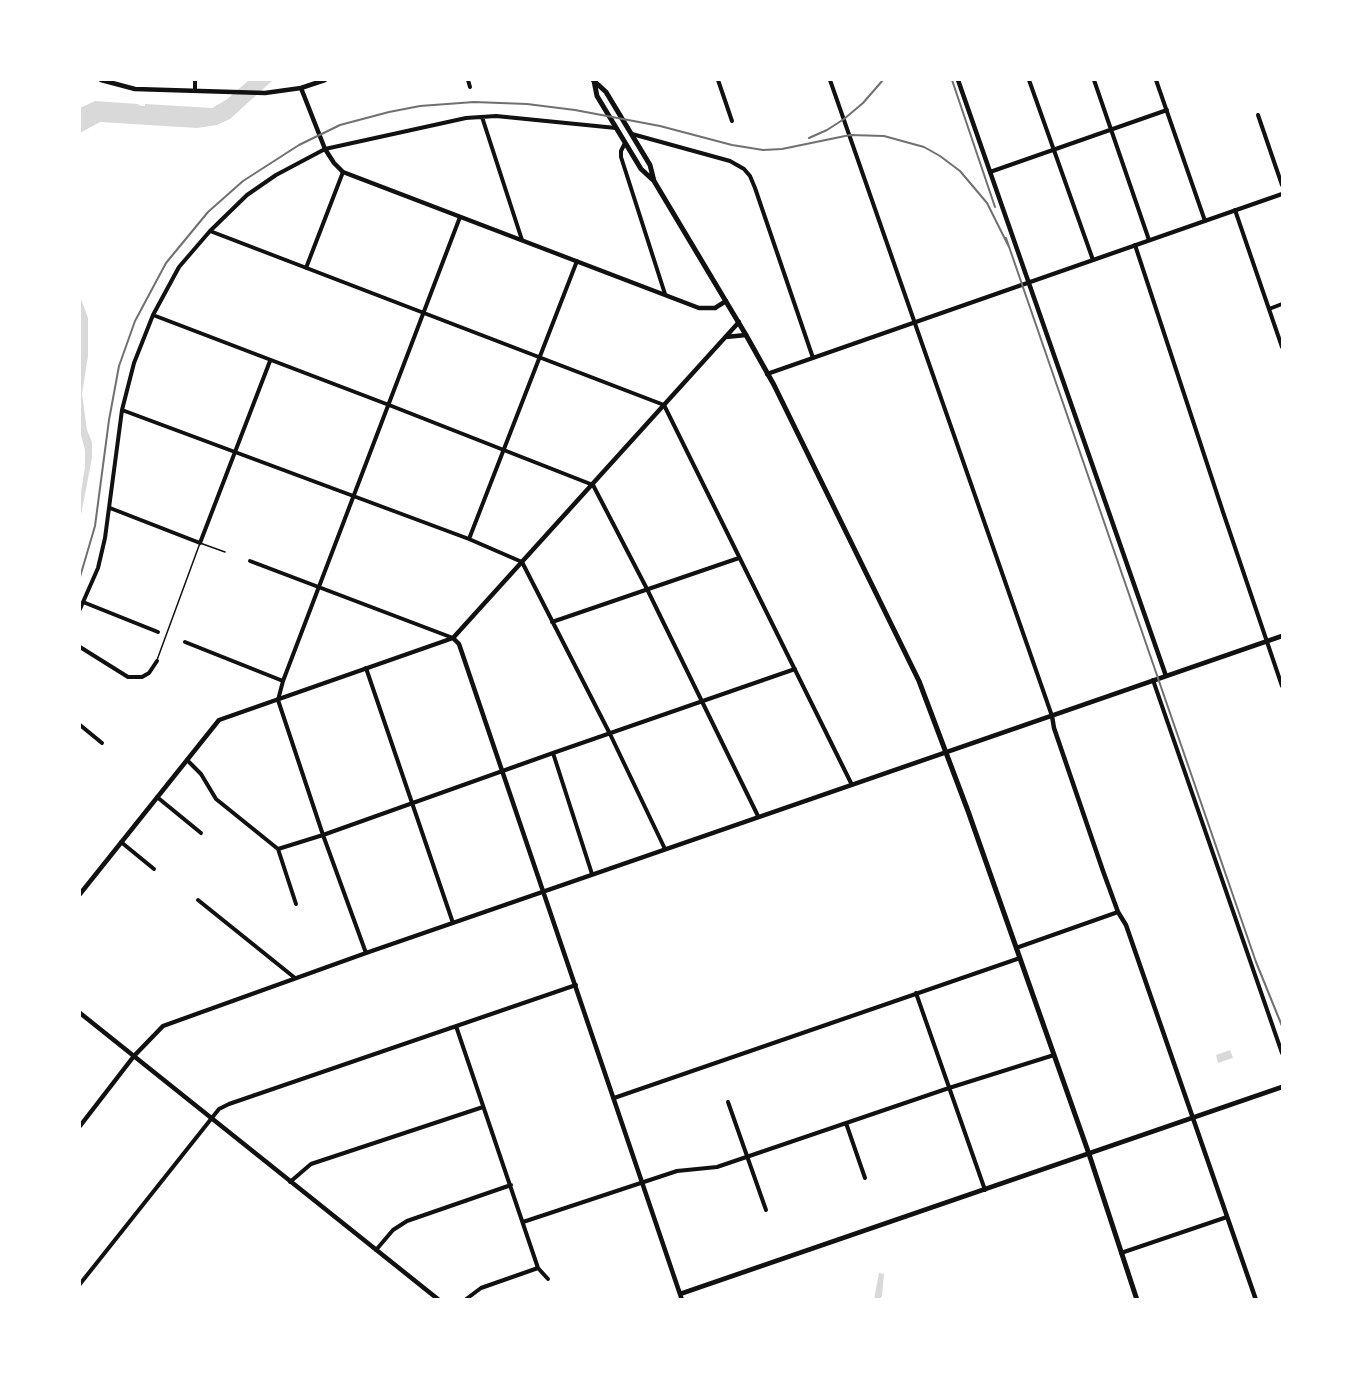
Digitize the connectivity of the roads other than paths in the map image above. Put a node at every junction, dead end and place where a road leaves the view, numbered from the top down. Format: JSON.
{"nodes":[{"id":1,"x":101,"y":80,"type":"edge"},
{"id":2,"x":195,"y":80,"type":"edge"},
{"id":3,"x":325,"y":80,"type":"edge"},
{"id":4,"x":468,"y":80,"type":"edge"},
{"id":5,"x":593,"y":80,"type":"edge"},
{"id":6,"x":718,"y":80,"type":"edge"},
{"id":7,"x":830,"y":80,"type":"edge"},
{"id":8,"x":958,"y":80,"type":"edge"},
{"id":9,"x":1029,"y":80,"type":"edge"},
{"id":10,"x":1094,"y":80,"type":"edge"},
{"id":11,"x":1156,"y":80,"type":"edge"},
{"id":12,"x":470,"y":87,"type":"dead end"},
{"id":13,"x":301,"y":88,"type":"junction"},
{"id":14,"x":195,"y":91,"type":"junction"},
{"id":15,"x":1167,"y":110,"type":"junction"},
{"id":16,"x":1258,"y":115,"type":"dead end"},
{"id":17,"x":482,"y":117,"type":"junction"},
{"id":18,"x":732,"y":121,"type":"dead end"},
{"id":19,"x":616,"y":128,"type":"junction"},
{"id":20,"x":1111,"y":130,"type":"junction"},
{"id":21,"x":631,"y":133,"type":"junction"},
{"id":22,"x":625,"y":143,"type":"junction"},
{"id":23,"x":325,"y":149,"type":"junction"},
{"id":24,"x":1054,"y":150,"type":"junction"},
{"id":25,"x":343,"y":172,"type":"junction"},
{"id":26,"x":990,"y":172,"type":"junction"},
{"id":27,"x":654,"y":181,"type":"junction"},
{"id":28,"x":1282,"y":185,"type":"edge"},
{"id":29,"x":1282,"y":194,"type":"edge"},
{"id":30,"x":1235,"y":210,"type":"junction"},
{"id":31,"x":460,"y":217,"type":"junction"},
{"id":32,"x":1205,"y":221,"type":"junction"},
{"id":33,"x":210,"y":231,"type":"junction"},
{"id":34,"x":522,"y":240,"type":"junction"},
{"id":35,"x":1149,"y":240,"type":"junction"},
{"id":36,"x":1135,"y":246,"type":"junction"},
{"id":37,"x":1093,"y":260,"type":"junction"},
{"id":38,"x":577,"y":261,"type":"junction"},
{"id":39,"x":306,"y":268,"type":"junction"},
{"id":40,"x":1028,"y":282,"type":"junction"},
{"id":41,"x":665,"y":294,"type":"junction"},
{"id":42,"x":726,"y":301,"type":"junction"},
{"id":43,"x":1282,"y":304,"type":"edge"},
{"id":44,"x":1269,"y":309,"type":"junction"},
{"id":45,"x":422,"y":313,"type":"junction"},
{"id":46,"x":153,"y":315,"type":"junction"},
{"id":47,"x":915,"y":321,"type":"junction"},
{"id":48,"x":739,"y":322,"type":"junction"},
{"id":49,"x":746,"y":335,"type":"junction"},
{"id":50,"x":726,"y":337,"type":"junction"},
{"id":51,"x":1282,"y":347,"type":"edge"},
{"id":52,"x":540,"y":358,"type":"junction"},
{"id":53,"x":813,"y":358,"type":"junction"},
{"id":54,"x":270,"y":361,"type":"junction"},
{"id":55,"x":767,"y":374,"type":"junction"},
{"id":56,"x":389,"y":405,"type":"junction"},
{"id":57,"x":664,"y":405,"type":"junction"},
{"id":58,"x":123,"y":410,"type":"junction"},
{"id":59,"x":504,"y":450,"type":"junction"},
{"id":60,"x":236,"y":452,"type":"junction"},
{"id":61,"x":593,"y":485,"type":"junction"},
{"id":62,"x":353,"y":496,"type":"junction"},
{"id":63,"x":111,"y":508,"type":"junction"},
{"id":64,"x":469,"y":539,"type":"junction"},
{"id":65,"x":201,"y":543,"type":"junction"},
{"id":66,"x":225,"y":552,"type":"dead end"},
{"id":67,"x":739,"y":558,"type":"junction"},
{"id":68,"x":250,"y":561,"type":"dead end"},
{"id":69,"x":522,"y":562,"type":"junction"},
{"id":70,"x":319,"y":587,"type":"junction"},
{"id":71,"x":646,"y":589,"type":"junction"},
{"id":72,"x":83,"y":602,"type":"junction"},
{"id":73,"x":80,"y":609,"type":"edge"},
{"id":74,"x":552,"y":622,"type":"junction"},
{"id":75,"x":158,"y":632,"type":"dead end"},
{"id":76,"x":1282,"y":636,"type":"edge"},
{"id":77,"x":453,"y":638,"type":"junction"},
{"id":78,"x":1267,"y":641,"type":"junction"},
{"id":79,"x":185,"y":642,"type":"dead end"},
{"id":80,"x":80,"y":647,"type":"edge"},
{"id":81,"x":157,"y":661,"type":"joint"},
{"id":82,"x":366,"y":668,"type":"junction"},
{"id":83,"x":795,"y":669,"type":"junction"},
{"id":84,"x":1166,"y":676,"type":"junction"},
{"id":85,"x":283,"y":681,"type":"junction"},
{"id":86,"x":1154,"y":681,"type":"junction"},
{"id":87,"x":1282,"y":686,"type":"edge"},
{"id":88,"x":278,"y":700,"type":"junction"},
{"id":89,"x":703,"y":702,"type":"junction"},
{"id":90,"x":1052,"y":716,"type":"junction"},
{"id":91,"x":80,"y":725,"type":"edge"},
{"id":92,"x":610,"y":734,"type":"junction"},
{"id":93,"x":102,"y":742,"type":"dead end"},
{"id":94,"x":553,"y":753,"type":"junction"},
{"id":95,"x":947,"y":753,"type":"junction"},
{"id":96,"x":187,"y":760,"type":"junction"},
{"id":97,"x":503,"y":771,"type":"junction"},
{"id":98,"x":852,"y":785,"type":"junction"},
{"id":99,"x":157,"y":797,"type":"junction"},
{"id":100,"x":412,"y":803,"type":"junction"},
{"id":101,"x":758,"y":816,"type":"junction"},
{"id":102,"x":201,"y":832,"type":"dead end"},
{"id":103,"x":323,"y":836,"type":"junction"},
{"id":104,"x":121,"y":842,"type":"junction"},
{"id":105,"x":278,"y":849,"type":"junction"},
{"id":106,"x":665,"y":849,"type":"junction"},
{"id":107,"x":154,"y":869,"type":"dead end"},
{"id":108,"x":592,"y":874,"type":"junction"},
{"id":109,"x":544,"y":892,"type":"junction"},
{"id":110,"x":80,"y":894,"type":"edge"},
{"id":111,"x":198,"y":900,"type":"dead end"},
{"id":112,"x":296,"y":904,"type":"dead end"},
{"id":113,"x":1118,"y":912,"type":"junction"},
{"id":114,"x":454,"y":924,"type":"junction"},
{"id":115,"x":1017,"y":948,"type":"junction"},
{"id":116,"x":366,"y":952,"type":"junction"},
{"id":117,"x":1020,"y":958,"type":"junction"},
{"id":118,"x":296,"y":978,"type":"junction"},
{"id":119,"x":576,"y":985,"type":"junction"},
{"id":120,"x":916,"y":993,"type":"junction"},
{"id":121,"x":80,"y":1013,"type":"edge"},
{"id":122,"x":456,"y":1026,"type":"junction"},
{"id":123,"x":1282,"y":1053,"type":"edge"},
{"id":124,"x":1054,"y":1055,"type":"junction"},
{"id":125,"x":134,"y":1056,"type":"junction"},
{"id":126,"x":1282,"y":1087,"type":"edge"},
{"id":127,"x":949,"y":1088,"type":"junction"},
{"id":128,"x":614,"y":1098,"type":"junction"},
{"id":129,"x":728,"y":1102,"type":"dead end"},
{"id":130,"x":483,"y":1107,"type":"junction"},
{"id":131,"x":1193,"y":1118,"type":"junction"},
{"id":132,"x":211,"y":1119,"type":"junction"},
{"id":133,"x":846,"y":1123,"type":"junction"},
{"id":134,"x":80,"y":1126,"type":"edge"},
{"id":135,"x":1089,"y":1154,"type":"junction"},
{"id":136,"x":747,"y":1157,"type":"junction"},
{"id":137,"x":865,"y":1178,"type":"dead end"},
{"id":138,"x":290,"y":1182,"type":"junction"},
{"id":139,"x":642,"y":1182,"type":"junction"},
{"id":140,"x":511,"y":1185,"type":"junction"},
{"id":141,"x":985,"y":1190,"type":"junction"},
{"id":142,"x":766,"y":1210,"type":"dead end"},
{"id":143,"x":1227,"y":1217,"type":"junction"},
{"id":144,"x":523,"y":1222,"type":"junction"},
{"id":145,"x":376,"y":1250,"type":"junction"},
{"id":146,"x":1121,"y":1253,"type":"junction"},
{"id":147,"x":538,"y":1268,"type":"junction"},
{"id":148,"x":548,"y":1279,"type":"dead end"},
{"id":149,"x":80,"y":1284,"type":"edge"},
{"id":150,"x":681,"y":1297,"type":"edge"},
{"id":151,"x":439,"y":1299,"type":"edge"},
{"id":152,"x":465,"y":1299,"type":"edge"},
{"id":153,"x":1137,"y":1299,"type":"edge"},
{"id":154,"x":1256,"y":1299,"type":"edge"}],
"edges":[{"from":1,"to":14,"type":"street"},
{"from":2,"to":14,"type":"street"},
{"from":3,"to":13,"type":"street"},
{"from":4,"to":12,"type":"street"},
{"from":5,"to":19,"type":"main road"},
{"from":5,"to":21,"type":"main road"},
{"from":6,"to":18,"type":"street"},
{"from":7,"to":47,"type":"street"},
{"from":8,"to":26,"type":"street"},
{"from":9,"to":24,"type":"street"},
{"from":10,"to":20,"type":"street"},
{"from":11,"to":15,"type":"street"},
{"from":13,"to":14,"type":"street"},
{"from":13,"to":23,"type":"street"},
{"from":15,"to":20,"type":"street"},
{"from":15,"to":32,"type":"street"},
{"from":16,"to":28,"type":"street"},
{"from":17,"to":19,"type":"street"},
{"from":17,"to":23,"type":"street"},
{"from":17,"to":34,"type":"street"},
{"from":19,"to":22,"type":"main road"},
{"from":20,"to":24,"type":"street"},
{"from":20,"to":35,"type":"street"},
{"from":21,"to":27,"type":"main road"},
{"from":21,"to":53,"type":"street"},
{"from":22,"to":27,"type":"main road"},
{"from":22,"to":41,"type":"street"},
{"from":23,"to":25,"type":"street"},
{"from":23,"to":33,"type":"street"},
{"from":24,"to":26,"type":"street"},
{"from":24,"to":37,"type":"street"},
{"from":25,"to":31,"type":"street"},
{"from":25,"to":39,"type":"street"},
{"from":26,"to":40,"type":"street"},
{"from":27,"to":42,"type":"main road"},
{"from":29,"to":30,"type":"street"},
{"from":30,"to":32,"type":"street"},
{"from":30,"to":44,"type":"street"},
{"from":31,"to":34,"type":"street"},
{"from":31,"to":45,"type":"street"},
{"from":32,"to":35,"type":"street"},
{"from":33,"to":39,"type":"street"},
{"from":33,"to":46,"type":"street"},
{"from":34,"to":38,"type":"street"},
{"from":35,"to":36,"type":"street"},
{"from":36,"to":37,"type":"street"},
{"from":36,"to":78,"type":"street"},
{"from":37,"to":40,"type":"street"},
{"from":38,"to":41,"type":"street"},
{"from":38,"to":52,"type":"street"},
{"from":39,"to":45,"type":"street"},
{"from":40,"to":47,"type":"street"},
{"from":40,"to":84,"type":"street"},
{"from":41,"to":42,"type":"street"},
{"from":42,"to":48,"type":"main road"},
{"from":43,"to":44,"type":"street"},
{"from":44,"to":51,"type":"street"},
{"from":45,"to":52,"type":"street"},
{"from":45,"to":56,"type":"street"},
{"from":46,"to":54,"type":"street"},
{"from":46,"to":58,"type":"street"},
{"from":47,"to":53,"type":"street"},
{"from":47,"to":90,"type":"street"},
{"from":48,"to":49,"type":"main road"},
{"from":48,"to":50,"type":"street"},
{"from":49,"to":50,"type":"street"},
{"from":49,"to":55,"type":"main road"},
{"from":50,"to":57,"type":"street"},
{"from":52,"to":57,"type":"street"},
{"from":52,"to":59,"type":"street"},
{"from":53,"to":55,"type":"street"},
{"from":54,"to":56,"type":"street"},
{"from":54,"to":60,"type":"street"},
{"from":55,"to":95,"type":"main road"},
{"from":56,"to":59,"type":"street"},
{"from":56,"to":62,"type":"street"},
{"from":57,"to":61,"type":"street"},
{"from":57,"to":67,"type":"street"},
{"from":58,"to":60,"type":"street"},
{"from":58,"to":63,"type":"street"},
{"from":59,"to":61,"type":"street"},
{"from":59,"to":64,"type":"street"},
{"from":60,"to":62,"type":"street"},
{"from":60,"to":65,"type":"street"},
{"from":61,"to":69,"type":"street"},
{"from":61,"to":71,"type":"street"},
{"from":62,"to":64,"type":"street"},
{"from":62,"to":70,"type":"street"},
{"from":63,"to":65,"type":"street"},
{"from":63,"to":72,"type":"street"},
{"from":64,"to":69,"type":"street"},
{"from":65,"to":66,"type":"lane"},
{"from":65,"to":81,"type":"lane"},
{"from":67,"to":71,"type":"street"},
{"from":67,"to":83,"type":"street"},
{"from":68,"to":70,"type":"street"},
{"from":69,"to":74,"type":"street"},
{"from":69,"to":77,"type":"street"},
{"from":70,"to":77,"type":"street"},
{"from":70,"to":85,"type":"street"},
{"from":71,"to":74,"type":"street"},
{"from":71,"to":89,"type":"street"},
{"from":72,"to":73,"type":"street"},
{"from":72,"to":75,"type":"street"},
{"from":74,"to":92,"type":"street"},
{"from":76,"to":78,"type":"street"},
{"from":77,"to":82,"type":"street"},
{"from":77,"to":97,"type":"street"},
{"from":78,"to":84,"type":"street"},
{"from":78,"to":87,"type":"street"},
{"from":79,"to":85,"type":"street"},
{"from":80,"to":81,"type":"street"},
{"from":82,"to":88,"type":"street"},
{"from":82,"to":100,"type":"street"},
{"from":83,"to":89,"type":"street"},
{"from":83,"to":98,"type":"street"},
{"from":84,"to":86,"type":"street"},
{"from":85,"to":88,"type":"street"},
{"from":86,"to":90,"type":"street"},
{"from":86,"to":123,"type":"street"},
{"from":88,"to":96,"type":"street"},
{"from":88,"to":103,"type":"street"},
{"from":89,"to":92,"type":"street"},
{"from":89,"to":101,"type":"street"},
{"from":90,"to":95,"type":"street"},
{"from":90,"to":113,"type":"street"},
{"from":91,"to":93,"type":"street"},
{"from":92,"to":94,"type":"street"},
{"from":92,"to":106,"type":"street"},
{"from":94,"to":97,"type":"street"},
{"from":94,"to":108,"type":"street"},
{"from":95,"to":98,"type":"street"},
{"from":95,"to":115,"type":"main road"},
{"from":96,"to":99,"type":"street"},
{"from":96,"to":105,"type":"street"},
{"from":97,"to":100,"type":"street"},
{"from":97,"to":109,"type":"street"},
{"from":98,"to":101,"type":"street"},
{"from":99,"to":102,"type":"street"},
{"from":99,"to":104,"type":"street"},
{"from":100,"to":103,"type":"street"},
{"from":100,"to":114,"type":"street"},
{"from":101,"to":106,"type":"street"},
{"from":103,"to":105,"type":"street"},
{"from":103,"to":116,"type":"street"},
{"from":104,"to":107,"type":"street"},
{"from":104,"to":110,"type":"street"},
{"from":105,"to":112,"type":"street"},
{"from":106,"to":108,"type":"street"},
{"from":108,"to":109,"type":"street"},
{"from":109,"to":114,"type":"street"},
{"from":109,"to":119,"type":"street"},
{"from":111,"to":118,"type":"street"},
{"from":113,"to":115,"type":"street"},
{"from":113,"to":131,"type":"street"},
{"from":114,"to":116,"type":"street"},
{"from":115,"to":117,"type":"main road"},
{"from":116,"to":118,"type":"street"},
{"from":117,"to":120,"type":"street"},
{"from":117,"to":124,"type":"main road"},
{"from":118,"to":125,"type":"street"},
{"from":119,"to":122,"type":"street"},
{"from":119,"to":128,"type":"street"},
{"from":120,"to":127,"type":"street"},
{"from":120,"to":128,"type":"street"},
{"from":121,"to":125,"type":"street"},
{"from":122,"to":130,"type":"street"},
{"from":122,"to":132,"type":"street"},
{"from":124,"to":127,"type":"street"},
{"from":124,"to":135,"type":"main road"},
{"from":125,"to":132,"type":"street"},
{"from":125,"to":134,"type":"street"},
{"from":126,"to":131,"type":"street"},
{"from":127,"to":133,"type":"street"},
{"from":127,"to":141,"type":"street"},
{"from":128,"to":139,"type":"street"},
{"from":129,"to":136,"type":"street"},
{"from":130,"to":138,"type":"street"},
{"from":130,"to":140,"type":"street"},
{"from":131,"to":135,"type":"street"},
{"from":131,"to":143,"type":"street"},
{"from":132,"to":138,"type":"street"},
{"from":132,"to":149,"type":"street"},
{"from":133,"to":136,"type":"street"},
{"from":133,"to":137,"type":"street"},
{"from":135,"to":141,"type":"street"},
{"from":135,"to":146,"type":"main road"},
{"from":136,"to":139,"type":"street"},
{"from":136,"to":142,"type":"street"},
{"from":138,"to":145,"type":"street"},
{"from":139,"to":144,"type":"street"},
{"from":139,"to":150,"type":"street"},
{"from":140,"to":144,"type":"street"},
{"from":140,"to":145,"type":"street"},
{"from":141,"to":150,"type":"street"},
{"from":143,"to":146,"type":"street"},
{"from":143,"to":154,"type":"street"},
{"from":144,"to":147,"type":"street"},
{"from":145,"to":151,"type":"street"},
{"from":146,"to":153,"type":"main road"},
{"from":147,"to":148,"type":"street"},
{"from":147,"to":152,"type":"street"}]}
